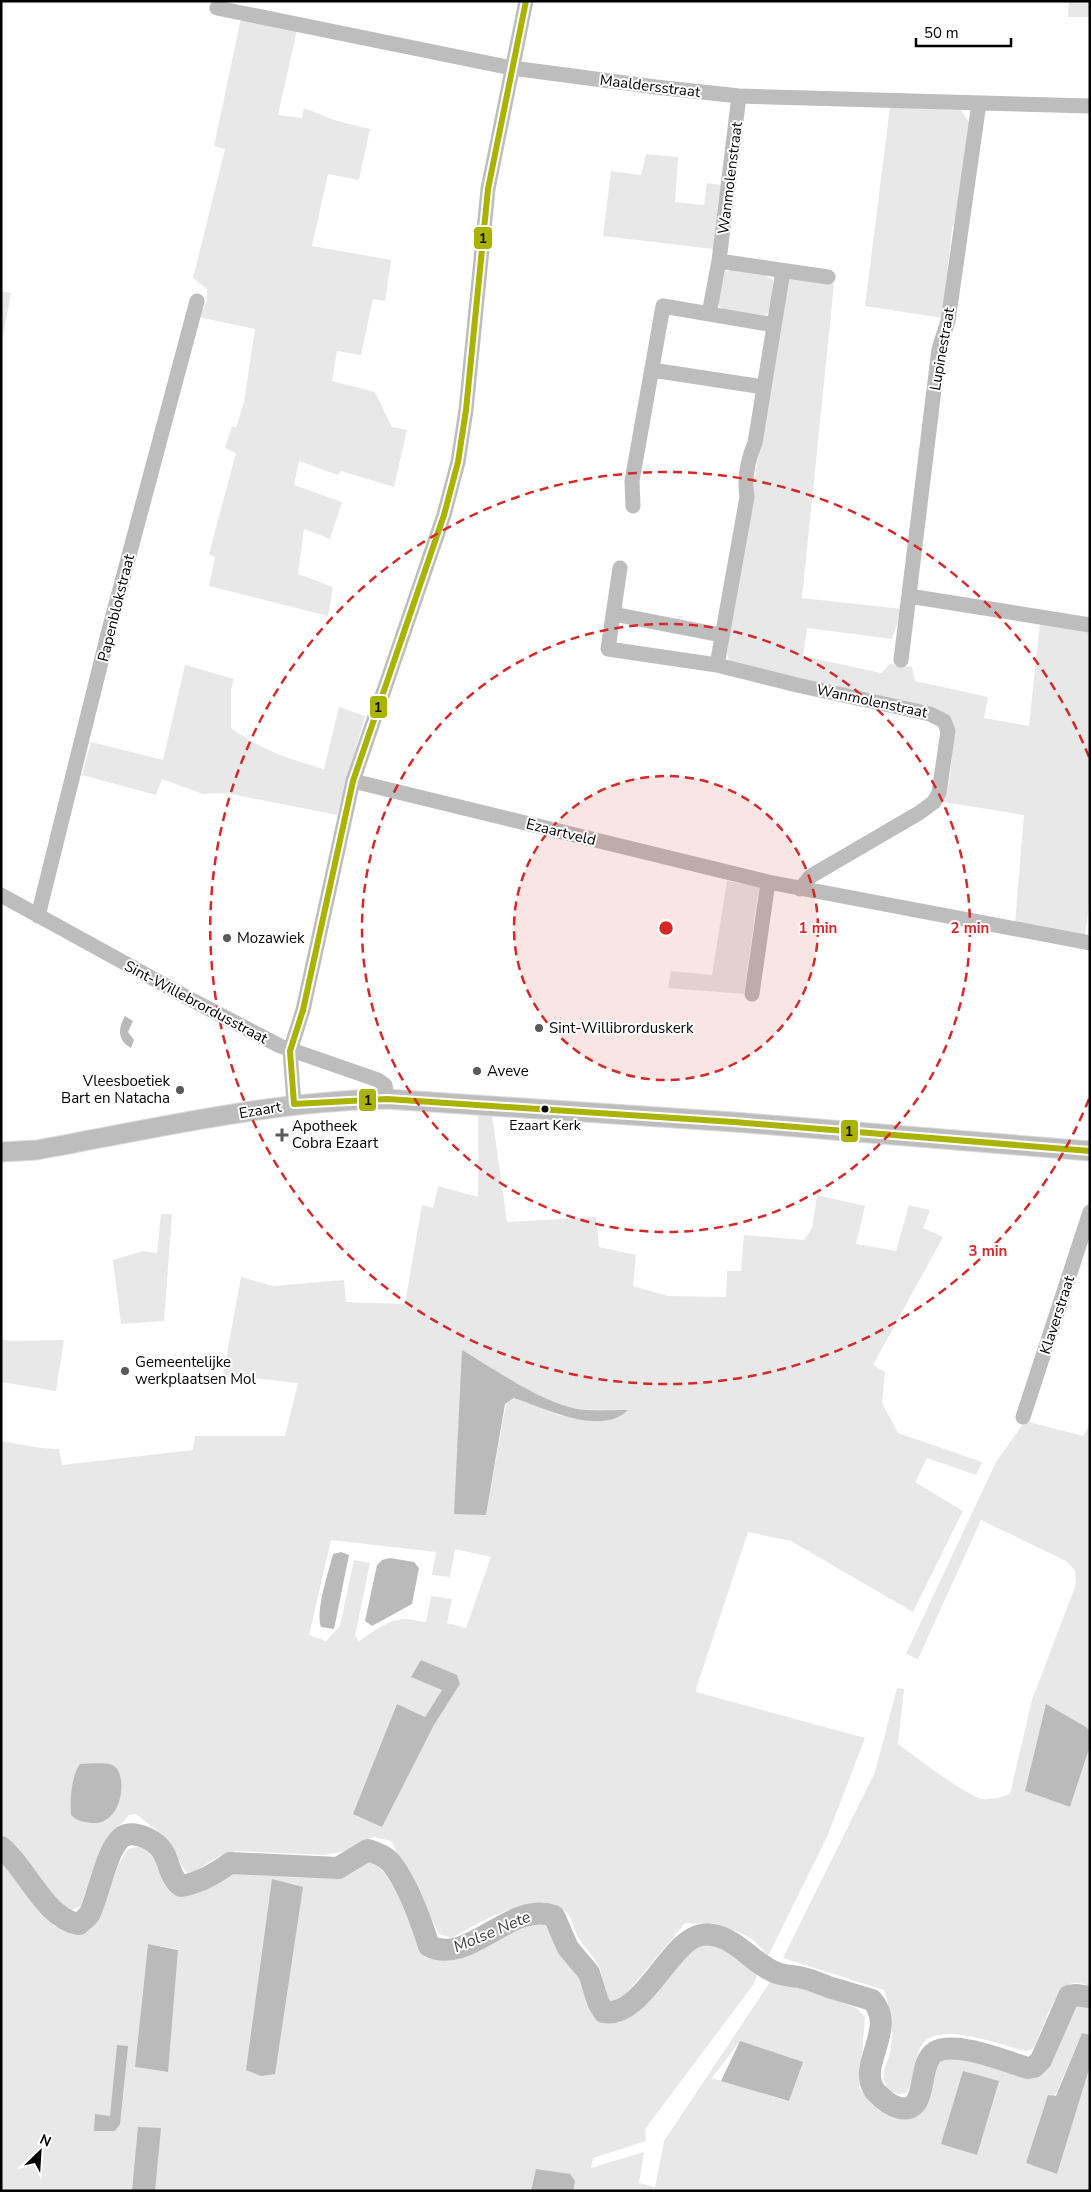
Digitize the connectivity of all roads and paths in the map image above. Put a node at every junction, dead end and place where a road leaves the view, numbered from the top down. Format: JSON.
{"nodes":[{"id":1,"x":526,"y":1,"type":"edge"},
{"id":2,"x":217,"y":8,"type":"dead end"},
{"id":3,"x":512,"y":68,"type":"junction"},
{"id":4,"x":739,"y":96,"type":"junction"},
{"id":5,"x":979,"y":102,"type":"junction"},
{"id":6,"x":1090,"y":106,"type":"edge"},
{"id":7,"x":719,"y":261,"type":"junction"},
{"id":8,"x":783,"y":271,"type":"junction"},
{"id":9,"x":828,"y":277,"type":"dead end"},
{"id":10,"x":197,"y":301,"type":"dead end"},
{"id":11,"x":709,"y":314,"type":"junction"},
{"id":12,"x":774,"y":325,"type":"junction"},
{"id":13,"x":652,"y":370,"type":"junction"},
{"id":14,"x":764,"y":388,"type":"junction"},
{"id":15,"x":633,"y":506,"type":"dead end"},
{"id":16,"x":620,"y":568,"type":"dead end"},
{"id":17,"x":909,"y":596,"type":"junction"},
{"id":18,"x":613,"y":614,"type":"junction"},
{"id":19,"x":1090,"y":624,"type":"edge"},
{"id":20,"x":721,"y":635,"type":"junction"},
{"id":21,"x":901,"y":660,"type":"dead end"},
{"id":22,"x":717,"y":665,"type":"junction"},
{"id":23,"x":354,"y":781,"type":"junction"},
{"id":24,"x":768,"y":882,"type":"junction"},
{"id":25,"x":800,"y":889,"type":"junction"},
{"id":26,"x":1,"y":895,"type":"edge"},
{"id":27,"x":38,"y":916,"type":"junction"},
{"id":28,"x":1090,"y":944,"type":"edge"},
{"id":29,"x":752,"y":994,"type":"dead end"},
{"id":30,"x":290,"y":1051,"type":"junction"},
{"id":31,"x":388,"y":1099,"type":"junction"},
{"id":32,"x":294,"y":1104,"type":"junction"},
{"id":33,"x":1090,"y":1151,"type":"edge"},
{"id":34,"x":1,"y":1152,"type":"edge"},
{"id":35,"x":1090,"y":1212,"type":"edge"},
{"id":36,"x":1023,"y":1417,"type":"dead end"}],
"edges":[{"from":1,"to":3,"type":"street"},
{"from":2,"to":3,"type":"street","name":"Maaldersstraat"},
{"from":3,"to":4,"type":"street","name":"Maaldersstraat"},
{"from":3,"to":23,"type":"street"},
{"from":4,"to":5,"type":"street","name":"Maaldersstraat"},
{"from":4,"to":7,"type":"street","name":"Wanmolenstraat"},
{"from":5,"to":6,"type":"street","name":"Maaldersstraat"},
{"from":5,"to":17,"type":"street","name":"Lupinestraat"},
{"from":7,"to":8,"type":"street"},
{"from":7,"to":11,"type":"street","name":"Wanmolenstraat"},
{"from":8,"to":9,"type":"street"},
{"from":8,"to":12,"type":"street"},
{"from":10,"to":27,"type":"street","name":"Papenblokstraat"},
{"from":11,"to":12,"type":"street"},
{"from":11,"to":13,"type":"street"},
{"from":12,"to":14,"type":"street"},
{"from":13,"to":14,"type":"street"},
{"from":13,"to":15,"type":"street"},
{"from":14,"to":20,"type":"street"},
{"from":16,"to":18,"type":"street","name":"Wanmolenstraat"},
{"from":17,"to":19,"type":"street"},
{"from":17,"to":21,"type":"street","name":"Lupinestraat"},
{"from":18,"to":20,"type":"street"},
{"from":18,"to":22,"type":"street","name":"Wanmolenstraat"},
{"from":20,"to":22,"type":"street"},
{"from":22,"to":25,"type":"street","name":"Wanmolenstraat"},
{"from":23,"to":24,"type":"street","name":"Ezaartveld"},
{"from":23,"to":30,"type":"street"},
{"from":24,"to":25,"type":"street","name":"Ezaartveld"},
{"from":24,"to":29,"type":"street"},
{"from":25,"to":28,"type":"street","name":"Ezaartveld"},
{"from":26,"to":27,"type":"street","name":"Sint-Willebrordusstraat"},
{"from":27,"to":30,"type":"street","name":"Sint-Willebrordusstraat"},
{"from":30,"to":31,"type":"street","name":"Sint-Willebrordusstraat"},
{"from":30,"to":32,"type":"street"},
{"from":31,"to":32,"type":"main road","name":"Ezaart"},
{"from":31,"to":33,"type":"main road","name":"Ezaart"},
{"from":32,"to":34,"type":"main road","name":"Ezaart"},
{"from":35,"to":36,"type":"street","name":"Klaverstraat"}]}
